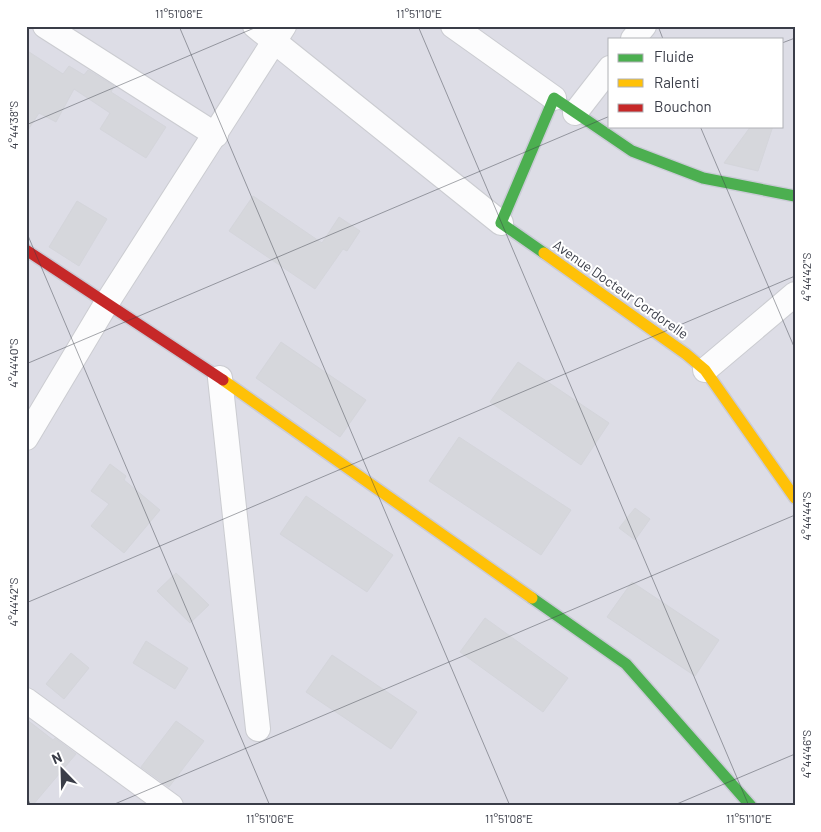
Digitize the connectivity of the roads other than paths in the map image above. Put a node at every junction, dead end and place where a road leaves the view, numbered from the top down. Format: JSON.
{"nodes":[{"id":1,"x":45,"y":26,"type":"edge"},
{"id":2,"x":256,"y":26,"type":"edge"},
{"id":3,"x":454,"y":26,"type":"edge"},
{"id":4,"x":644,"y":26,"type":"edge"},
{"id":5,"x":279,"y":33,"type":"edge"},
{"id":6,"x":634,"y":38,"type":"edge"},
{"id":7,"x":608,"y":71,"type":"edge"},
{"id":8,"x":554,"y":98,"type":"junction"},
{"id":9,"x":575,"y":113,"type":"junction"},
{"id":10,"x":216,"y":135,"type":"junction"},
{"id":11,"x":795,"y":196,"type":"edge"},
{"id":12,"x":501,"y":223,"type":"junction"},
{"id":13,"x":26,"y":250,"type":"edge"},
{"id":14,"x":795,"y":294,"type":"edge"},
{"id":15,"x":106,"y":304,"type":"junction"},
{"id":16,"x":705,"y":370,"type":"junction"},
{"id":17,"x":220,"y":378,"type":"junction"},
{"id":18,"x":26,"y":438,"type":"edge"},
{"id":19,"x":795,"y":498,"type":"edge"},
{"id":20,"x":26,"y":700,"type":"edge"},
{"id":21,"x":258,"y":730,"type":"dead end"},
{"id":22,"x":171,"y":806,"type":"edge"},
{"id":23,"x":752,"y":806,"type":"edge"}],
"edges":[{"from":1,"to":10,"type":"street"},
{"from":2,"to":5,"type":"street"},
{"from":3,"to":8,"type":"street"},
{"from":4,"to":6,"type":"street"},
{"from":5,"to":10,"type":"street"},
{"from":5,"to":12,"type":"street"},
{"from":7,"to":9,"type":"street"},
{"from":8,"to":9,"type":"street"},
{"from":8,"to":12,"type":"street"},
{"from":9,"to":11,"type":"street"},
{"from":10,"to":15,"type":"street"},
{"from":12,"to":16,"type":"street","name":"Avenue Docteur Cordorelle"},
{"from":13,"to":15,"type":"street"},
{"from":14,"to":16,"type":"street"},
{"from":15,"to":17,"type":"street"},
{"from":15,"to":18,"type":"street"},
{"from":16,"to":19,"type":"street","name":"Avenue Docteur Cordorelle"},
{"from":17,"to":21,"type":"street"},
{"from":17,"to":23,"type":"street"},
{"from":20,"to":22,"type":"street"}]}
